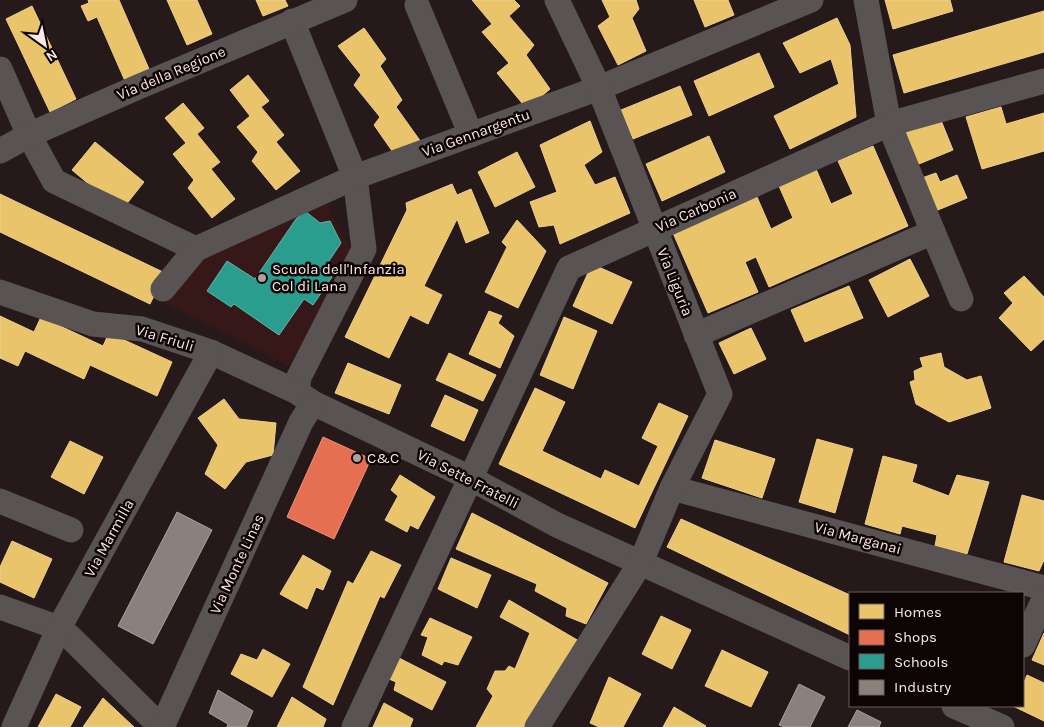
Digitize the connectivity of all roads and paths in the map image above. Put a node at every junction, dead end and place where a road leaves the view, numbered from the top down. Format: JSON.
{"nodes":[{"id":1,"x":557,"y":0,"type":"edge"},
{"id":2,"x":811,"y":0,"type":"edge"},
{"id":3,"x":866,"y":0,"type":"edge"},
{"id":4,"x":335,"y":2,"type":"edge"},
{"id":5,"x":417,"y":5,"type":"dead end"},
{"id":6,"x":292,"y":21,"type":"junction"},
{"id":7,"x":0,"y":69,"type":"edge"},
{"id":8,"x":1044,"y":81,"type":"edge"},
{"id":9,"x":599,"y":88,"type":"junction"},
{"id":10,"x":889,"y":124,"type":"junction"},
{"id":11,"x":471,"y":135,"type":"junction"},
{"id":12,"x":29,"y":136,"type":"junction"},
{"id":13,"x":0,"y":151,"type":"edge"},
{"id":14,"x":355,"y":177,"type":"junction"},
{"id":15,"x":654,"y":229,"type":"junction"},
{"id":16,"x":933,"y":232,"type":"junction"},
{"id":17,"x":196,"y":250,"type":"junction"},
{"id":18,"x":162,"y":289,"type":"dead end"},
{"id":19,"x":0,"y":292,"type":"edge"},
{"id":20,"x":961,"y":299,"type":"dead end"},
{"id":21,"x":696,"y":335,"type":"junction"},
{"id":22,"x":211,"y":352,"type":"junction"},
{"id":23,"x":305,"y":398,"type":"junction"},
{"id":24,"x":470,"y":478,"type":"junction"},
{"id":25,"x":672,"y":488,"type":"junction"},
{"id":26,"x":0,"y":501,"type":"edge"},
{"id":27,"x":71,"y":530,"type":"dead end"},
{"id":28,"x":641,"y":562,"type":"junction"},
{"id":29,"x":1044,"y":588,"type":"edge"},
{"id":30,"x":1044,"y":599,"type":"edge"},
{"id":31,"x":0,"y":607,"type":"edge"},
{"id":32,"x":59,"y":628,"type":"junction"},
{"id":33,"x":1024,"y":643,"type":"edge"},
{"id":34,"x":849,"y":658,"type":"edge"},
{"id":35,"x":957,"y":707,"type":"edge"},
{"id":36,"x":992,"y":720,"type":"edge"},
{"id":37,"x":14,"y":727,"type":"edge"},
{"id":38,"x":162,"y":727,"type":"edge"},
{"id":39,"x":354,"y":727,"type":"edge"},
{"id":40,"x":537,"y":727,"type":"edge"}],
"edges":[{"from":1,"to":9,"type":"street","name":"Via Liguria"},
{"from":2,"to":9,"type":"street","name":"Via Gennargentu"},
{"from":3,"to":10,"type":"street"},
{"from":4,"to":6,"type":"street","name":"Via della Regione"},
{"from":5,"to":11,"type":"street"},
{"from":6,"to":12,"type":"street","name":"Via della Regione"},
{"from":6,"to":14,"type":"street"},
{"from":7,"to":12,"type":"street"},
{"from":8,"to":10,"type":"street","name":"Via Carbonia"},
{"from":9,"to":11,"type":"street","name":"Via Gennargentu"},
{"from":9,"to":15,"type":"street","name":"Via Liguria"},
{"from":10,"to":15,"type":"street","name":"Via Carbonia"},
{"from":10,"to":16,"type":"street"},
{"from":11,"to":14,"type":"street","name":"Via Gennargentu"},
{"from":12,"to":13,"type":"street","name":"Via della Regione"},
{"from":12,"to":17,"type":"street"},
{"from":14,"to":17,"type":"street","name":"Via Gennargentu"},
{"from":14,"to":23,"type":"street"},
{"from":15,"to":21,"type":"street","name":"Via Liguria"},
{"from":15,"to":24,"type":"street","name":"Via Carbonia"},
{"from":16,"to":20,"type":"street"},
{"from":16,"to":21,"type":"street"},
{"from":17,"to":18,"type":"street"},
{"from":19,"to":22,"type":"street","name":"Via Friuli"},
{"from":21,"to":25,"type":"street","name":"Via Liguria"},
{"from":22,"to":23,"type":"street","name":"Via Friuli"},
{"from":22,"to":32,"type":"street","name":"Via Marmilla"},
{"from":23,"to":24,"type":"street","name":"Via Sette Fratelli"},
{"from":23,"to":38,"type":"street","name":"Via Monte Linas"},
{"from":24,"to":28,"type":"street","name":"Via Sette Fratelli"},
{"from":24,"to":39,"type":"street","name":"Via Carbonia"},
{"from":25,"to":28,"type":"street","name":"Via Liguria"},
{"from":25,"to":29,"type":"street","name":"Via Marganai"},
{"from":26,"to":27,"type":"street"},
{"from":28,"to":34,"type":"street","name":"Via Sette Fratelli"},
{"from":28,"to":40,"type":"street","name":"Via Liguria"},
{"from":30,"to":33,"type":"street"},
{"from":31,"to":32,"type":"street"},
{"from":32,"to":37,"type":"street","name":"Via Marmilla"},
{"from":32,"to":38,"type":"street"},
{"from":35,"to":36,"type":"street"}]}
